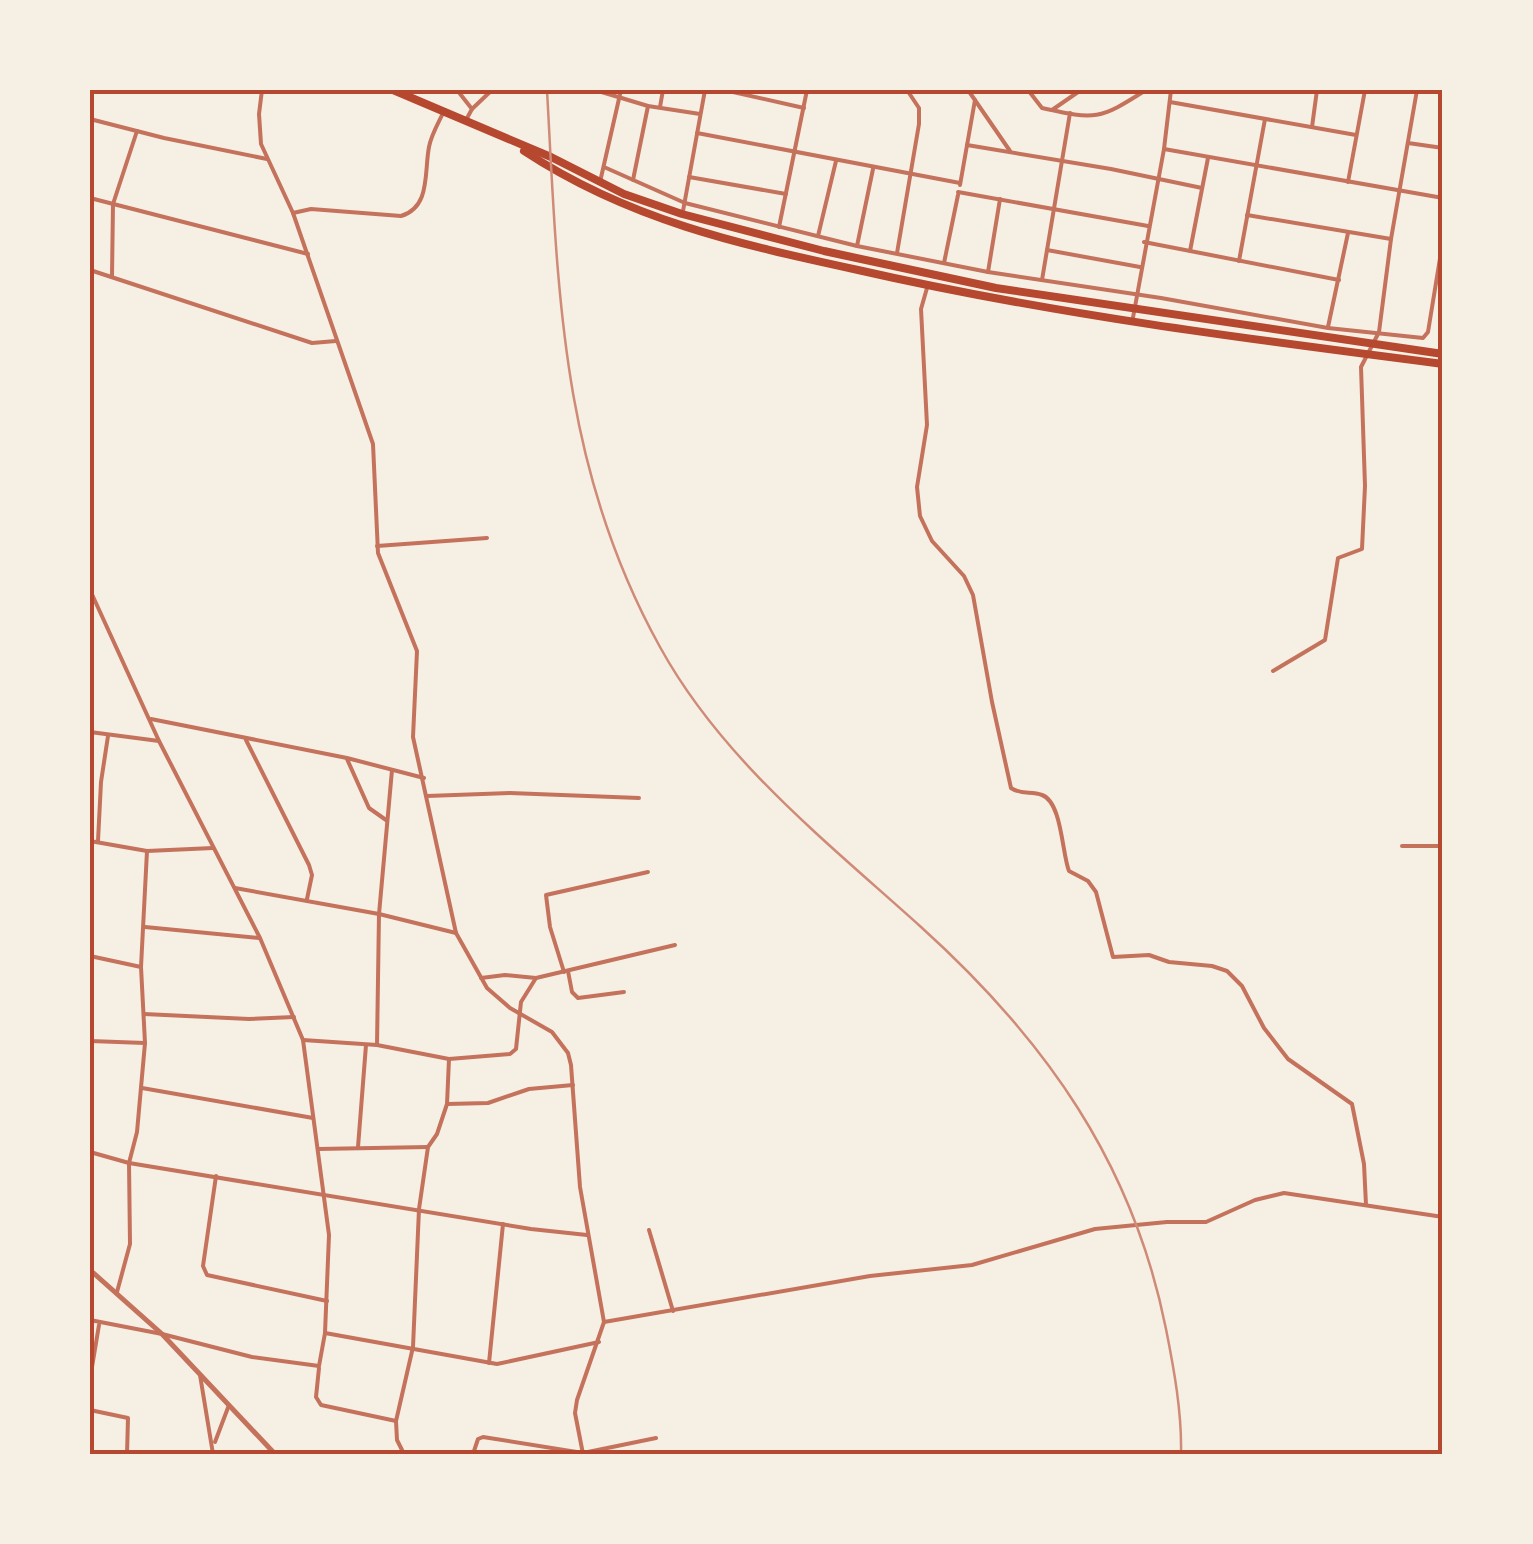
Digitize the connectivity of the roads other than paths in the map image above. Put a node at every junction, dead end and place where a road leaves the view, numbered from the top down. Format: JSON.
{"nodes":[{"id":1,"x":262,"y":90,"type":"edge"},
{"id":2,"x":393,"y":90,"type":"edge"},
{"id":3,"x":457,"y":90,"type":"edge"},
{"id":4,"x":492,"y":90,"type":"edge"},
{"id":5,"x":595,"y":90,"type":"edge"},
{"id":6,"x":621,"y":90,"type":"edge"},
{"id":7,"x":662,"y":90,"type":"edge"},
{"id":8,"x":705,"y":90,"type":"edge"},
{"id":9,"x":724,"y":90,"type":"edge"},
{"id":10,"x":760,"y":90,"type":"edge"},
{"id":11,"x":807,"y":90,"type":"edge"},
{"id":12,"x":908,"y":90,"type":"edge"},
{"id":13,"x":968,"y":90,"type":"edge"},
{"id":14,"x":1028,"y":90,"type":"edge"},
{"id":15,"x":1080,"y":90,"type":"edge"},
{"id":16,"x":1146,"y":90,"type":"edge"},
{"id":17,"x":1171,"y":90,"type":"edge"},
{"id":18,"x":1317,"y":90,"type":"edge"},
{"id":19,"x":1364,"y":90,"type":"edge"},
{"id":20,"x":1418,"y":90,"type":"edge"},
{"id":21,"x":758,"y":97,"type":"junction"},
{"id":22,"x":620,"y":98,"type":"junction"},
{"id":23,"x":975,"y":100,"type":"junction"},
{"id":24,"x":1170,"y":102,"type":"junction"},
{"id":25,"x":648,"y":106,"type":"junction"},
{"id":26,"x":660,"y":107,"type":"junction"},
{"id":27,"x":804,"y":108,"type":"junction"},
{"id":28,"x":472,"y":109,"type":"junction"},
{"id":29,"x":444,"y":110,"type":"junction"},
{"id":30,"x":1052,"y":110,"type":"junction"},
{"id":31,"x":1070,"y":113,"type":"junction"},
{"id":32,"x":700,"y":114,"type":"junction"},
{"id":33,"x":1265,"y":118,"type":"junction"},
{"id":34,"x":90,"y":119,"type":"edge"},
{"id":35,"x":466,"y":120,"type":"junction"},
{"id":36,"x":1312,"y":126,"type":"junction"},
{"id":37,"x":136,"y":131,"type":"junction"},
{"id":38,"x":697,"y":133,"type":"junction"},
{"id":39,"x":1356,"y":135,"type":"junction"},
{"id":40,"x":1408,"y":142,"type":"junction"},
{"id":41,"x":512,"y":143,"type":"junction"},
{"id":42,"x":967,"y":145,"type":"junction"},
{"id":43,"x":1443,"y":148,"type":"edge"},
{"id":44,"x":1164,"y":150,"type":"junction"},
{"id":45,"x":796,"y":151,"type":"junction"},
{"id":46,"x":1010,"y":151,"type":"junction"},
{"id":47,"x":1208,"y":156,"type":"junction"},
{"id":48,"x":267,"y":158,"type":"junction"},
{"id":49,"x":836,"y":161,"type":"junction"},
{"id":50,"x":1062,"y":161,"type":"junction"},
{"id":51,"x":1257,"y":164,"type":"junction"},
{"id":52,"x":604,"y":168,"type":"junction"},
{"id":53,"x":874,"y":168,"type":"junction"},
{"id":54,"x":912,"y":176,"type":"junction"},
{"id":55,"x":689,"y":177,"type":"junction"},
{"id":56,"x":1157,"y":179,"type":"junction"},
{"id":57,"x":633,"y":180,"type":"junction"},
{"id":58,"x":600,"y":182,"type":"junction"},
{"id":59,"x":1348,"y":182,"type":"junction"},
{"id":60,"x":960,"y":183,"type":"junction"},
{"id":61,"x":1202,"y":188,"type":"junction"},
{"id":62,"x":1400,"y":190,"type":"junction"},
{"id":63,"x":958,"y":192,"type":"junction"},
{"id":64,"x":786,"y":194,"type":"junction"},
{"id":65,"x":90,"y":198,"type":"edge"},
{"id":66,"x":1443,"y":198,"type":"edge"},
{"id":67,"x":1000,"y":199,"type":"junction"},
{"id":68,"x":685,"y":203,"type":"junction"},
{"id":69,"x":112,"y":204,"type":"junction"},
{"id":70,"x":1053,"y":208,"type":"junction"},
{"id":71,"x":293,"y":213,"type":"junction"},
{"id":72,"x":682,"y":214,"type":"junction"},
{"id":73,"x":1247,"y":215,"type":"junction"},
{"id":74,"x":679,"y":226,"type":"junction"},
{"id":75,"x":1148,"y":226,"type":"junction"},
{"id":76,"x":778,"y":227,"type":"junction"},
{"id":77,"x":1348,"y":234,"type":"junction"},
{"id":78,"x":818,"y":236,"type":"junction"},
{"id":79,"x":1391,"y":239,"type":"junction"},
{"id":80,"x":1443,"y":240,"type":"edge"},
{"id":81,"x":1144,"y":242,"type":"junction"},
{"id":82,"x":857,"y":246,"type":"junction"},
{"id":83,"x":1046,"y":250,"type":"junction"},
{"id":84,"x":1190,"y":251,"type":"junction"},
{"id":85,"x":897,"y":253,"type":"junction"},
{"id":86,"x":308,"y":254,"type":"junction"},
{"id":87,"x":1239,"y":261,"type":"junction"},
{"id":88,"x":944,"y":264,"type":"junction"},
{"id":89,"x":1140,"y":266,"type":"junction"},
{"id":90,"x":90,"y":270,"type":"edge"},
{"id":91,"x":988,"y":272,"type":"junction"},
{"id":92,"x":112,"y":276,"type":"junction"},
{"id":93,"x":1042,"y":280,"type":"junction"},
{"id":94,"x":1339,"y":280,"type":"junction"},
{"id":95,"x":928,"y":286,"type":"junction"},
{"id":96,"x":1136,"y":294,"type":"junction"},
{"id":97,"x":1134,"y":310,"type":"junction"},
{"id":98,"x":1132,"y":322,"type":"junction"},
{"id":99,"x":1328,"y":328,"type":"junction"},
{"id":100,"x":1378,"y":332,"type":"junction"},
{"id":101,"x":336,"y":341,"type":"junction"},
{"id":102,"x":1372,"y":344,"type":"junction"},
{"id":103,"x":1367,"y":354,"type":"junction"},
{"id":104,"x":1443,"y":354,"type":"edge"},
{"id":105,"x":1443,"y":364,"type":"edge"},
{"id":106,"x":488,"y":538,"type":"dead end"},
{"id":107,"x":376,"y":546,"type":"junction"},
{"id":108,"x":90,"y":590,"type":"edge"},
{"id":109,"x":1272,"y":671,"type":"dead end"},
{"id":110,"x":151,"y":718,"type":"junction"},
{"id":111,"x":90,"y":732,"type":"edge"},
{"id":112,"x":108,"y":736,"type":"junction"},
{"id":113,"x":245,"y":737,"type":"junction"},
{"id":114,"x":159,"y":741,"type":"junction"},
{"id":115,"x":347,"y":758,"type":"junction"},
{"id":116,"x":392,"y":770,"type":"junction"},
{"id":117,"x":424,"y":778,"type":"junction"},
{"id":118,"x":428,"y":796,"type":"junction"},
{"id":119,"x":639,"y":798,"type":"dead end"},
{"id":120,"x":386,"y":820,"type":"junction"},
{"id":121,"x":90,"y":841,"type":"edge"},
{"id":122,"x":98,"y":841,"type":"junction"},
{"id":123,"x":1402,"y":846,"type":"dead end"},
{"id":124,"x":1443,"y":846,"type":"edge"},
{"id":125,"x":214,"y":848,"type":"junction"},
{"id":126,"x":146,"y":851,"type":"junction"},
{"id":127,"x":648,"y":872,"type":"dead end"},
{"id":128,"x":233,"y":887,"type":"junction"},
{"id":129,"x":307,"y":899,"type":"junction"},
{"id":130,"x":379,"y":914,"type":"junction"},
{"id":131,"x":144,"y":927,"type":"junction"},
{"id":132,"x":456,"y":933,"type":"junction"},
{"id":133,"x":260,"y":938,"type":"junction"},
{"id":134,"x":675,"y":945,"type":"dead end"},
{"id":135,"x":90,"y":956,"type":"edge"},
{"id":136,"x":141,"y":968,"type":"junction"},
{"id":137,"x":566,"y":972,"type":"junction"},
{"id":138,"x":480,"y":978,"type":"junction"},
{"id":139,"x":536,"y":978,"type":"junction"},
{"id":140,"x":624,"y":992,"type":"dead end"},
{"id":141,"x":518,"y":1013,"type":"junction"},
{"id":142,"x":144,"y":1014,"type":"junction"},
{"id":143,"x":294,"y":1017,"type":"junction"},
{"id":144,"x":303,"y":1040,"type":"junction"},
{"id":145,"x":90,"y":1041,"type":"edge"},
{"id":146,"x":145,"y":1043,"type":"junction"},
{"id":147,"x":366,"y":1045,"type":"junction"},
{"id":148,"x":377,"y":1045,"type":"junction"},
{"id":149,"x":449,"y":1059,"type":"junction"},
{"id":150,"x":573,"y":1085,"type":"junction"},
{"id":151,"x":142,"y":1088,"type":"junction"},
{"id":152,"x":447,"y":1104,"type":"junction"},
{"id":153,"x":312,"y":1118,"type":"junction"},
{"id":154,"x":358,"y":1147,"type":"junction"},
{"id":155,"x":428,"y":1147,"type":"junction"},
{"id":156,"x":317,"y":1150,"type":"junction"},
{"id":157,"x":90,"y":1152,"type":"edge"},
{"id":158,"x":129,"y":1164,"type":"junction"},
{"id":159,"x":216,"y":1176,"type":"junction"},
{"id":160,"x":324,"y":1194,"type":"junction"},
{"id":161,"x":1366,"y":1205,"type":"junction"},
{"id":162,"x":418,"y":1208,"type":"junction"},
{"id":163,"x":1443,"y":1217,"type":"edge"},
{"id":164,"x":503,"y":1224,"type":"junction"},
{"id":165,"x":649,"y":1230,"type":"dead end"},
{"id":166,"x":1443,"y":1232,"type":"edge"},
{"id":167,"x":587,"y":1235,"type":"junction"},
{"id":168,"x":1443,"y":1244,"type":"edge"},
{"id":169,"x":90,"y":1270,"type":"edge"},
{"id":170,"x":117,"y":1292,"type":"junction"},
{"id":171,"x":327,"y":1302,"type":"junction"},
{"id":172,"x":673,"y":1312,"type":"junction"},
{"id":173,"x":90,"y":1320,"type":"edge"},
{"id":174,"x":604,"y":1322,"type":"junction"},
{"id":175,"x":100,"y":1323,"type":"junction"},
{"id":176,"x":325,"y":1332,"type":"junction"},
{"id":177,"x":162,"y":1334,"type":"junction"},
{"id":178,"x":600,"y":1342,"type":"junction"},
{"id":179,"x":414,"y":1348,"type":"junction"},
{"id":180,"x":490,"y":1363,"type":"junction"},
{"id":181,"x":319,"y":1366,"type":"junction"},
{"id":182,"x":200,"y":1374,"type":"junction"},
{"id":183,"x":90,"y":1379,"type":"edge"},
{"id":184,"x":229,"y":1405,"type":"junction"},
{"id":185,"x":90,"y":1410,"type":"edge"},
{"id":186,"x":396,"y":1421,"type":"junction"},
{"id":187,"x":656,"y":1438,"type":"dead end"},
{"id":188,"x":213,"y":1446,"type":"junction"},
{"id":189,"x":127,"y":1454,"type":"edge"},
{"id":190,"x":214,"y":1454,"type":"edge"},
{"id":191,"x":274,"y":1454,"type":"edge"},
{"id":192,"x":404,"y":1454,"type":"edge"},
{"id":193,"x":473,"y":1454,"type":"edge"},
{"id":194,"x":583,"y":1454,"type":"edge"}],
"edges":[{"from":1,"to":48,"type":"street"},
{"from":2,"to":29,"type":"main road"},
{"from":3,"to":28,"type":"street"},
{"from":4,"to":28,"type":"street"},
{"from":5,"to":22,"type":"street"},
{"from":6,"to":22,"type":"street"},
{"from":7,"to":26,"type":"street"},
{"from":8,"to":32,"type":"street"},
{"from":9,"to":21,"type":"street"},
{"from":10,"to":21,"type":"street"},
{"from":11,"to":27,"type":"street"},
{"from":12,"to":54,"type":"street"},
{"from":13,"to":23,"type":"street"},
{"from":14,"to":30,"type":"street"},
{"from":15,"to":30,"type":"street"},
{"from":16,"to":31,"type":"street"},
{"from":17,"to":24,"type":"street"},
{"from":18,"to":36,"type":"street"},
{"from":19,"to":39,"type":"street"},
{"from":20,"to":40,"type":"street"},
{"from":21,"to":27,"type":"street"},
{"from":22,"to":25,"type":"street"},
{"from":22,"to":52,"type":"street"},
{"from":23,"to":42,"type":"street"},
{"from":23,"to":46,"type":"street"},
{"from":24,"to":33,"type":"street"},
{"from":24,"to":44,"type":"street"},
{"from":25,"to":26,"type":"street"},
{"from":25,"to":57,"type":"street"},
{"from":26,"to":32,"type":"street"},
{"from":27,"to":45,"type":"street"},
{"from":28,"to":35,"type":"street"},
{"from":29,"to":35,"type":"main road"},
{"from":29,"to":71,"type":"street"},
{"from":30,"to":31,"type":"street"},
{"from":31,"to":50,"type":"street"},
{"from":32,"to":38,"type":"street"},
{"from":33,"to":36,"type":"street"},
{"from":33,"to":51,"type":"street"},
{"from":34,"to":37,"type":"street"},
{"from":35,"to":41,"type":"main road"},
{"from":36,"to":39,"type":"street"},
{"from":37,"to":48,"type":"street"},
{"from":37,"to":69,"type":"street"},
{"from":38,"to":45,"type":"street"},
{"from":38,"to":55,"type":"street"},
{"from":39,"to":59,"type":"street"},
{"from":40,"to":43,"type":"street"},
{"from":40,"to":62,"type":"street"},
{"from":41,"to":58,"type":"main road"},
{"from":41,"to":74,"type":"main road"},
{"from":42,"to":46,"type":"street"},
{"from":42,"to":60,"type":"street"},
{"from":44,"to":47,"type":"street"},
{"from":44,"to":56,"type":"street"},
{"from":45,"to":49,"type":"street"},
{"from":45,"to":64,"type":"street"},
{"from":46,"to":50,"type":"street"},
{"from":47,"to":51,"type":"street"},
{"from":47,"to":61,"type":"street"},
{"from":48,"to":71,"type":"street"},
{"from":49,"to":53,"type":"street"},
{"from":49,"to":78,"type":"street"},
{"from":50,"to":56,"type":"street"},
{"from":50,"to":70,"type":"street"},
{"from":51,"to":59,"type":"street"},
{"from":51,"to":73,"type":"street"},
{"from":52,"to":57,"type":"street"},
{"from":52,"to":58,"type":"street"},
{"from":53,"to":54,"type":"street"},
{"from":53,"to":82,"type":"street"},
{"from":54,"to":60,"type":"street"},
{"from":54,"to":85,"type":"street"},
{"from":55,"to":64,"type":"street"},
{"from":55,"to":68,"type":"street"},
{"from":56,"to":61,"type":"street"},
{"from":56,"to":75,"type":"street"},
{"from":57,"to":68,"type":"street"},
{"from":58,"to":72,"type":"main road"},
{"from":59,"to":62,"type":"street"},
{"from":60,"to":63,"type":"street"},
{"from":61,"to":84,"type":"street"},
{"from":62,"to":66,"type":"street"},
{"from":62,"to":79,"type":"street"},
{"from":63,"to":67,"type":"street"},
{"from":63,"to":88,"type":"street"},
{"from":64,"to":76,"type":"street"},
{"from":65,"to":69,"type":"street"},
{"from":67,"to":70,"type":"street"},
{"from":67,"to":91,"type":"street"},
{"from":68,"to":72,"type":"street"},
{"from":68,"to":76,"type":"street"},
{"from":69,"to":86,"type":"street"},
{"from":69,"to":92,"type":"street"},
{"from":70,"to":75,"type":"street"},
{"from":70,"to":83,"type":"street"},
{"from":71,"to":86,"type":"street"},
{"from":72,"to":74,"type":"street"},
{"from":72,"to":97,"type":"main road"},
{"from":73,"to":77,"type":"street"},
{"from":73,"to":87,"type":"street"},
{"from":74,"to":95,"type":"main road"},
{"from":75,"to":81,"type":"street"},
{"from":76,"to":78,"type":"street"},
{"from":77,"to":79,"type":"street"},
{"from":77,"to":94,"type":"street"},
{"from":78,"to":82,"type":"street"},
{"from":79,"to":100,"type":"street"},
{"from":80,"to":100,"type":"street"},
{"from":81,"to":84,"type":"street"},
{"from":81,"to":89,"type":"street"},
{"from":82,"to":85,"type":"street"},
{"from":83,"to":89,"type":"street"},
{"from":83,"to":93,"type":"street"},
{"from":84,"to":87,"type":"street"},
{"from":85,"to":88,"type":"street"},
{"from":86,"to":101,"type":"street"},
{"from":87,"to":94,"type":"street"},
{"from":88,"to":91,"type":"street"},
{"from":89,"to":96,"type":"street"},
{"from":90,"to":92,"type":"street"},
{"from":91,"to":93,"type":"street"},
{"from":92,"to":101,"type":"street"},
{"from":93,"to":96,"type":"street"},
{"from":94,"to":99,"type":"street"},
{"from":95,"to":98,"type":"main road"},
{"from":95,"to":161,"type":"street"},
{"from":96,"to":97,"type":"street"},
{"from":96,"to":99,"type":"street"},
{"from":97,"to":98,"type":"street"},
{"from":97,"to":102,"type":"main road"},
{"from":98,"to":103,"type":"main road"},
{"from":99,"to":100,"type":"street"},
{"from":100,"to":102,"type":"street"},
{"from":101,"to":107,"type":"street"},
{"from":102,"to":103,"type":"street"},
{"from":102,"to":104,"type":"main road"},
{"from":103,"to":105,"type":"main road"},
{"from":103,"to":109,"type":"street"},
{"from":106,"to":107,"type":"street"},
{"from":107,"to":117,"type":"street"},
{"from":108,"to":110,"type":"street"},
{"from":110,"to":113,"type":"street"},
{"from":110,"to":114,"type":"street"},
{"from":111,"to":112,"type":"street"},
{"from":112,"to":114,"type":"street"},
{"from":112,"to":122,"type":"street"},
{"from":113,"to":115,"type":"street"},
{"from":113,"to":129,"type":"street"},
{"from":114,"to":125,"type":"street"},
{"from":115,"to":116,"type":"street"},
{"from":115,"to":120,"type":"street"},
{"from":116,"to":117,"type":"street"},
{"from":116,"to":120,"type":"street"},
{"from":117,"to":118,"type":"street"},
{"from":118,"to":119,"type":"street"},
{"from":118,"to":132,"type":"street"},
{"from":120,"to":130,"type":"street"},
{"from":121,"to":122,"type":"street"},
{"from":122,"to":126,"type":"street"},
{"from":123,"to":124,"type":"street"},
{"from":125,"to":126,"type":"street"},
{"from":125,"to":128,"type":"street"},
{"from":126,"to":131,"type":"street"},
{"from":127,"to":137,"type":"street"},
{"from":128,"to":129,"type":"street"},
{"from":128,"to":133,"type":"street"},
{"from":129,"to":130,"type":"street"},
{"from":130,"to":132,"type":"street"},
{"from":130,"to":148,"type":"street"},
{"from":131,"to":133,"type":"street"},
{"from":131,"to":136,"type":"street"},
{"from":132,"to":138,"type":"street"},
{"from":133,"to":143,"type":"street"},
{"from":134,"to":137,"type":"street"},
{"from":135,"to":136,"type":"street"},
{"from":136,"to":142,"type":"street"},
{"from":137,"to":139,"type":"street"},
{"from":137,"to":140,"type":"street"},
{"from":138,"to":139,"type":"street"},
{"from":138,"to":141,"type":"street"},
{"from":139,"to":141,"type":"street"},
{"from":141,"to":149,"type":"street"},
{"from":141,"to":150,"type":"street"},
{"from":142,"to":143,"type":"street"},
{"from":142,"to":146,"type":"street"},
{"from":143,"to":144,"type":"street"},
{"from":144,"to":147,"type":"street"},
{"from":144,"to":153,"type":"street"},
{"from":145,"to":146,"type":"street"},
{"from":146,"to":151,"type":"street"},
{"from":147,"to":148,"type":"street"},
{"from":147,"to":154,"type":"street"},
{"from":148,"to":149,"type":"street"},
{"from":149,"to":152,"type":"street"},
{"from":150,"to":152,"type":"street"},
{"from":150,"to":167,"type":"street"},
{"from":151,"to":153,"type":"street"},
{"from":151,"to":158,"type":"street"},
{"from":152,"to":155,"type":"street"},
{"from":153,"to":156,"type":"street"},
{"from":154,"to":155,"type":"street"},
{"from":154,"to":156,"type":"street"},
{"from":155,"to":162,"type":"street"},
{"from":156,"to":160,"type":"street"},
{"from":157,"to":158,"type":"street"},
{"from":158,"to":159,"type":"street"},
{"from":158,"to":170,"type":"street"},
{"from":159,"to":160,"type":"street"},
{"from":159,"to":171,"type":"street"},
{"from":160,"to":162,"type":"street"},
{"from":160,"to":171,"type":"street"},
{"from":161,"to":163,"type":"street"},
{"from":161,"to":172,"type":"street"},
{"from":162,"to":164,"type":"street"},
{"from":162,"to":179,"type":"street"},
{"from":163,"to":166,"type":"street"},
{"from":164,"to":167,"type":"street"},
{"from":164,"to":180,"type":"street"},
{"from":165,"to":172,"type":"street"},
{"from":166,"to":168,"type":"street"},
{"from":167,"to":174,"type":"street"},
{"from":169,"to":170,"type":"street"},
{"from":170,"to":177,"type":"street"},
{"from":171,"to":176,"type":"street"},
{"from":172,"to":174,"type":"street"},
{"from":173,"to":175,"type":"street"},
{"from":174,"to":178,"type":"street"},
{"from":175,"to":177,"type":"street"},
{"from":175,"to":183,"type":"street"},
{"from":176,"to":179,"type":"street"},
{"from":176,"to":181,"type":"street"},
{"from":177,"to":181,"type":"street"},
{"from":177,"to":182,"type":"street"},
{"from":178,"to":180,"type":"street"},
{"from":178,"to":194,"type":"street"},
{"from":179,"to":180,"type":"street"},
{"from":179,"to":186,"type":"street"},
{"from":181,"to":186,"type":"street"},
{"from":182,"to":184,"type":"street"},
{"from":182,"to":188,"type":"street"},
{"from":184,"to":188,"type":"street"},
{"from":184,"to":191,"type":"street"},
{"from":185,"to":189,"type":"street"},
{"from":186,"to":192,"type":"street"},
{"from":187,"to":194,"type":"street"},
{"from":188,"to":190,"type":"street"},
{"from":193,"to":194,"type":"street"}]}
